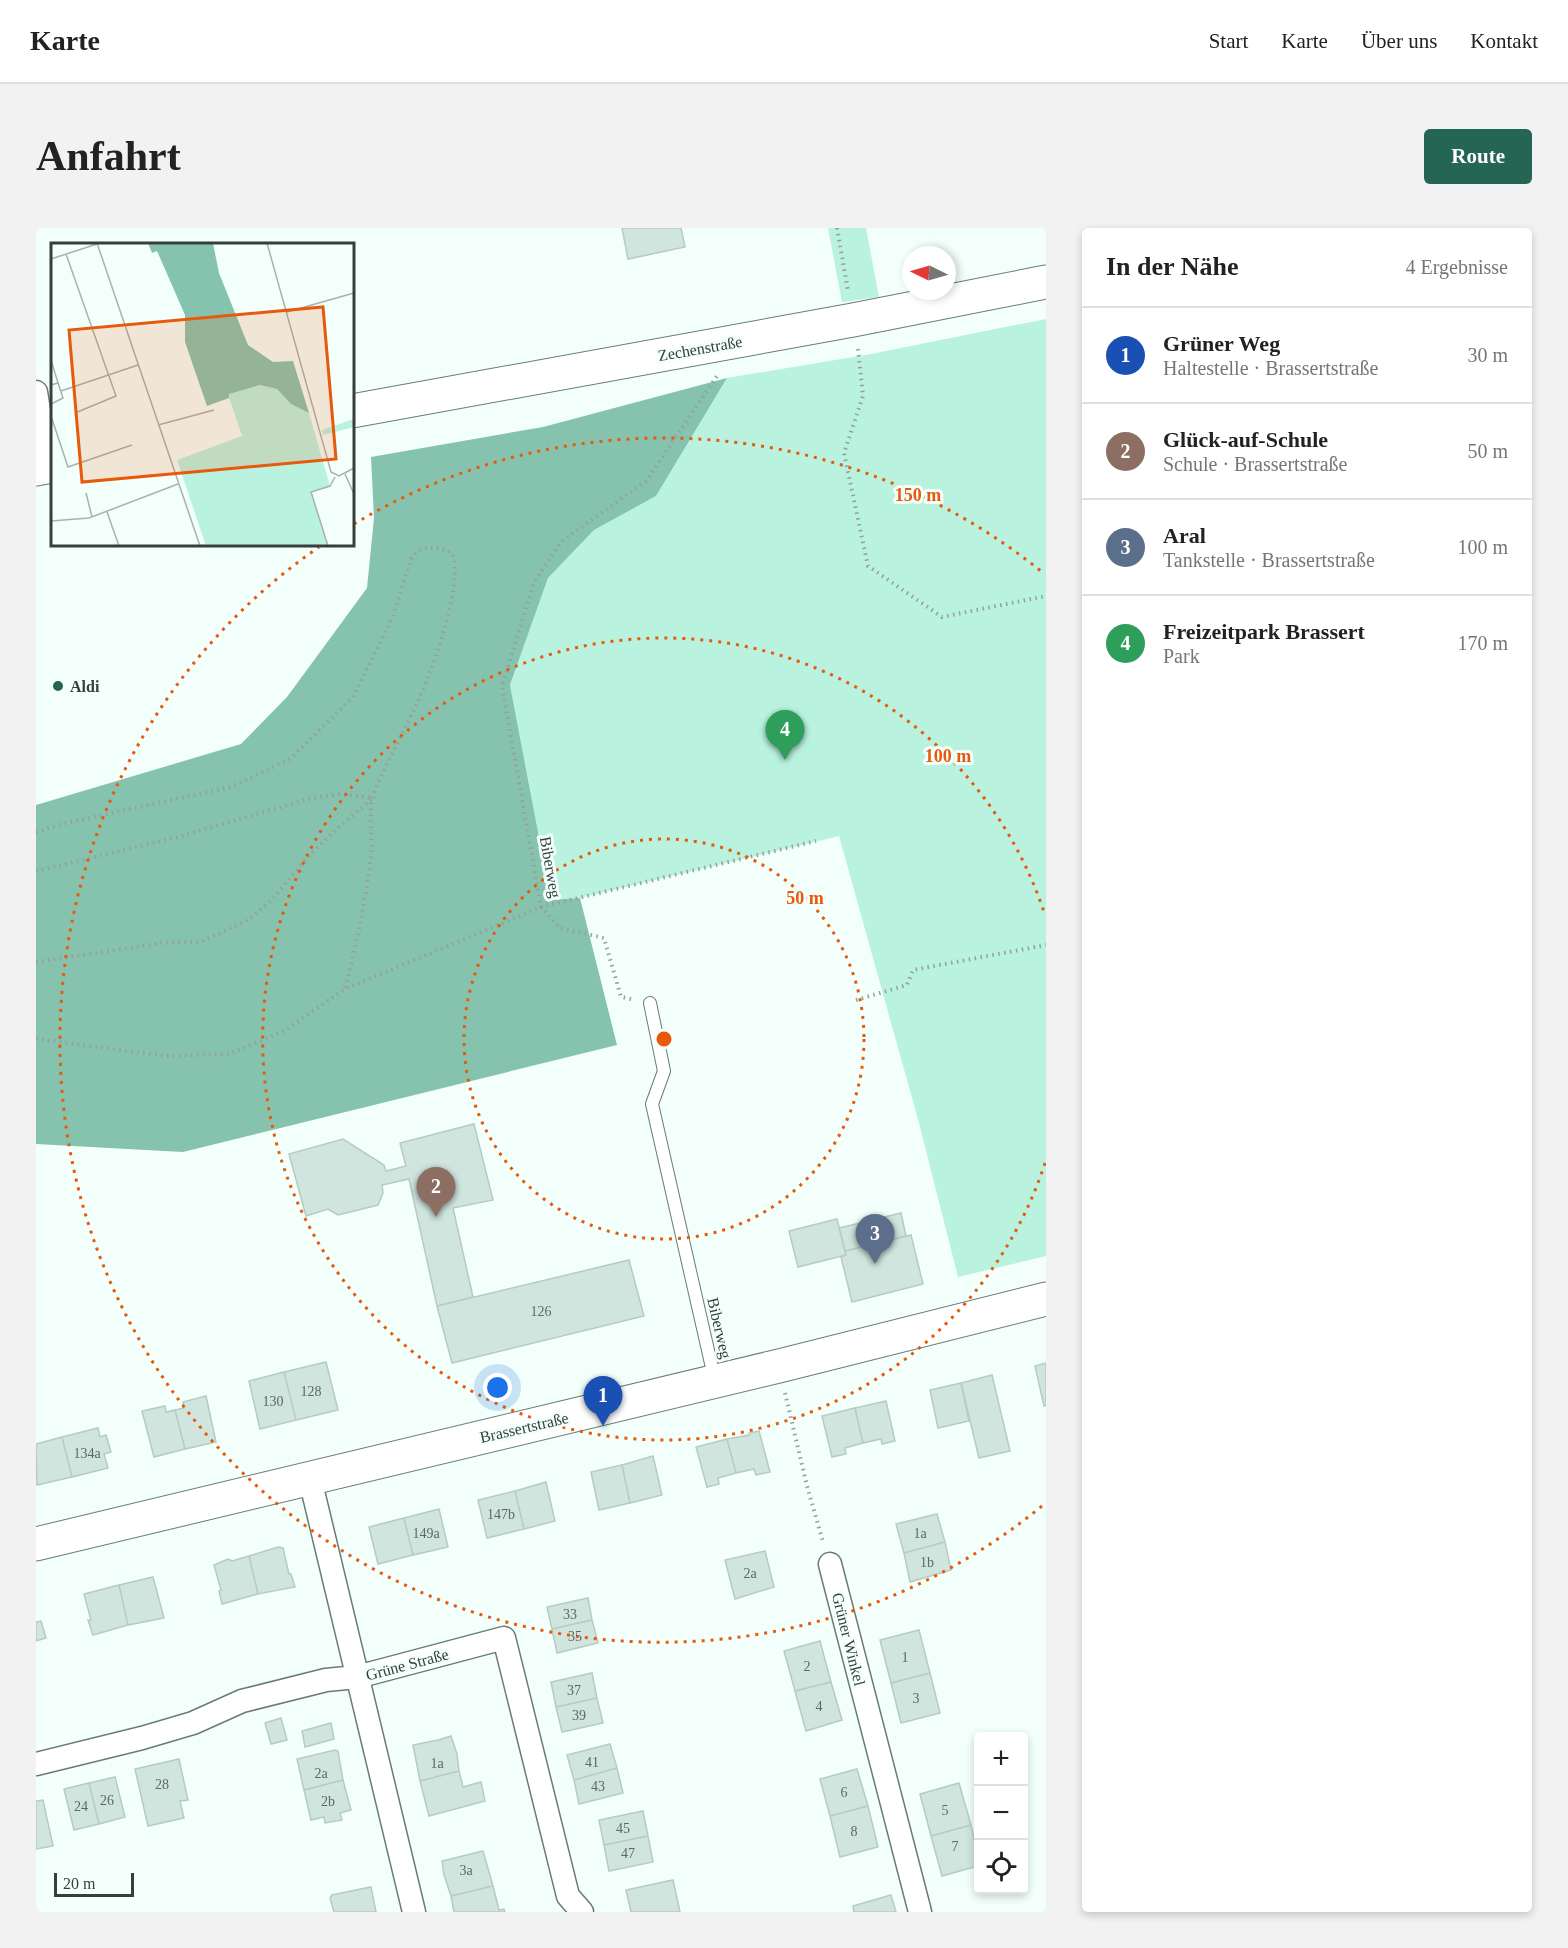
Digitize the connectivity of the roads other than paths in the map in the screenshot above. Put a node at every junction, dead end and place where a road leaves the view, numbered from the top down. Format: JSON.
{"nodes":[{"id":1,"x":1046,"y":282,"type":"edge"},
{"id":2,"x":36,"y":392,"type":"edge"},
{"id":3,"x":354,"y":411,"type":"edge"},
{"id":4,"x":46,"y":467,"type":"edge"},
{"id":5,"x":650,"y":1003,"type":"road end"},
{"id":6,"x":1046,"y":1299,"type":"edge"},
{"id":7,"x":715,"y":1381,"type":"junction"},
{"id":8,"x":310,"y":1479,"type":"junction"},
{"id":9,"x":36,"y":1544,"type":"edge"},
{"id":10,"x":830,"y":1564,"type":"road end"},
{"id":11,"x":357,"y":1677,"type":"junction"},
{"id":12,"x":36,"y":1764,"type":"edge"},
{"id":13,"x":414,"y":1912,"type":"edge"},
{"id":14,"x":582,"y":1912,"type":"edge"},
{"id":15,"x":920,"y":1912,"type":"edge"}],
"edges":[{"from":1,"to":3,"type":"main road","name":"Zechenstraße"},
{"from":2,"to":4,"type":"street"},
{"from":5,"to":7,"type":"lane","name":"Biberweg"},
{"from":6,"to":7,"type":"main road","name":"Brassertstraße"},
{"from":7,"to":8,"type":"main road","name":"Brassertstraße"},
{"from":8,"to":9,"type":"main road","name":"Brassertstraße"},
{"from":8,"to":11,"type":"street"},
{"from":10,"to":15,"type":"street","name":"Grüner Winkel"},
{"from":11,"to":12,"type":"street","name":"Grüne Straße"},
{"from":11,"to":13,"type":"street"},
{"from":11,"to":14,"type":"street","name":"Grüne Straße"}]}
